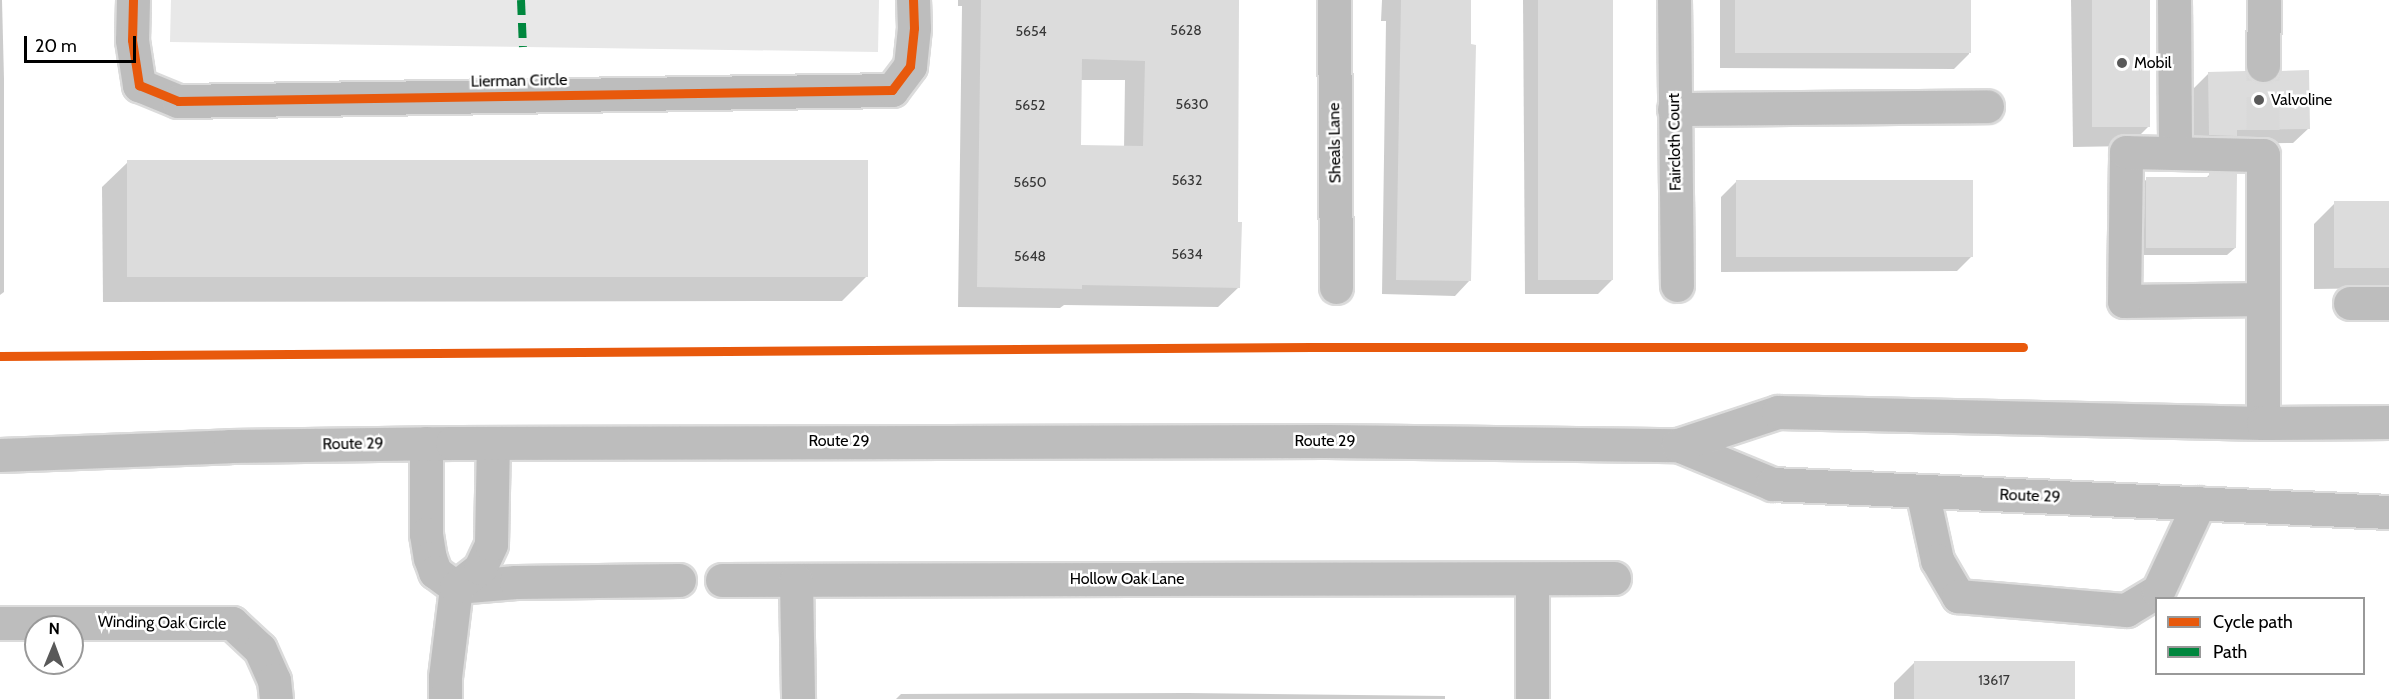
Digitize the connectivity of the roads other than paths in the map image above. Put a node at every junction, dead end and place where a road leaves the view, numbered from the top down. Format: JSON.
{"nodes":[{"id":1,"x":133,"y":0,"type":"edge"},
{"id":2,"x":913,"y":0,"type":"edge"},
{"id":3,"x":1334,"y":0,"type":"edge"},
{"id":4,"x":1674,"y":0,"type":"edge"},
{"id":5,"x":2174,"y":0,"type":"edge"},
{"id":6,"x":2264,"y":0,"type":"edge"},
{"id":7,"x":2263,"y":65,"type":"tunnel mouth"},
{"id":8,"x":1988,"y":106,"type":"dead end"},
{"id":9,"x":1674,"y":109,"type":"junction"},
{"id":10,"x":2175,"y":153,"type":"junction"},
{"id":11,"x":1677,"y":285,"type":"dead end"},
{"id":12,"x":1336,"y":287,"type":"dead end"},
{"id":13,"x":2263,"y":299,"type":"junction"},
{"id":14,"x":2350,"y":303,"type":"dead end"},
{"id":15,"x":2389,"y":303,"type":"edge"},
{"id":16,"x":2389,"y":422,"type":"edge"},
{"id":17,"x":2264,"y":423,"type":"junction"},
{"id":18,"x":426,"y":443,"type":"junction"},
{"id":19,"x":493,"y":443,"type":"junction"},
{"id":20,"x":1678,"y":445,"type":"junction"},
{"id":21,"x":0,"y":455,"type":"edge"},
{"id":22,"x":1922,"y":491,"type":"junction"},
{"id":23,"x":2199,"y":503,"type":"junction"},
{"id":24,"x":2389,"y":512,"type":"edge"},
{"id":25,"x":1614,"y":578,"type":"dead end"},
{"id":26,"x":679,"y":580,"type":"dead end"},
{"id":27,"x":722,"y":580,"type":"dead end"},
{"id":28,"x":796,"y":580,"type":"junction"},
{"id":29,"x":1532,"y":580,"type":"junction"},
{"id":30,"x":456,"y":587,"type":"junction"},
{"id":31,"x":0,"y":623,"type":"edge"},
{"id":32,"x":276,"y":699,"type":"edge"},
{"id":33,"x":445,"y":699,"type":"edge"},
{"id":34,"x":798,"y":699,"type":"edge"},
{"id":35,"x":1532,"y":699,"type":"edge"}],
"edges":[{"from":1,"to":2,"type":"street","name":"Lierman Circle"},
{"from":3,"to":12,"type":"street","name":"Sheals Lane"},
{"from":4,"to":9,"type":"street","name":"Faircloth Court"},
{"from":5,"to":10,"type":"street"},
{"from":6,"to":7,"type":"street"},
{"from":8,"to":9,"type":"street"},
{"from":9,"to":11,"type":"street","name":"Faircloth Court"},
{"from":10,"to":13,"type":"street"},
{"from":10,"to":13,"type":"street"},
{"from":13,"to":17,"type":"street"},
{"from":14,"to":15,"type":"street"},
{"from":16,"to":17,"type":"street","name":"Route 29"},
{"from":17,"to":20,"type":"street","name":"Route 29"},
{"from":18,"to":19,"type":"street","name":"Route 29"},
{"from":18,"to":21,"type":"street","name":"Route 29"},
{"from":18,"to":30,"type":"street"},
{"from":19,"to":20,"type":"street","name":"Route 29"},
{"from":19,"to":30,"type":"street"},
{"from":20,"to":22,"type":"street","name":"Route 29"},
{"from":22,"to":23,"type":"street","name":"Route 29"},
{"from":22,"to":23,"type":"street"},
{"from":23,"to":24,"type":"street","name":"Route 29"},
{"from":25,"to":29,"type":"street","name":"Hollow Oak Lane"},
{"from":26,"to":30,"type":"street"},
{"from":27,"to":28,"type":"street","name":"Hollow Oak Lane"},
{"from":28,"to":29,"type":"street","name":"Hollow Oak Lane"},
{"from":28,"to":34,"type":"street"},
{"from":29,"to":35,"type":"street"},
{"from":30,"to":33,"type":"street"},
{"from":31,"to":32,"type":"street","name":"Winding Oak Circle"}]}
